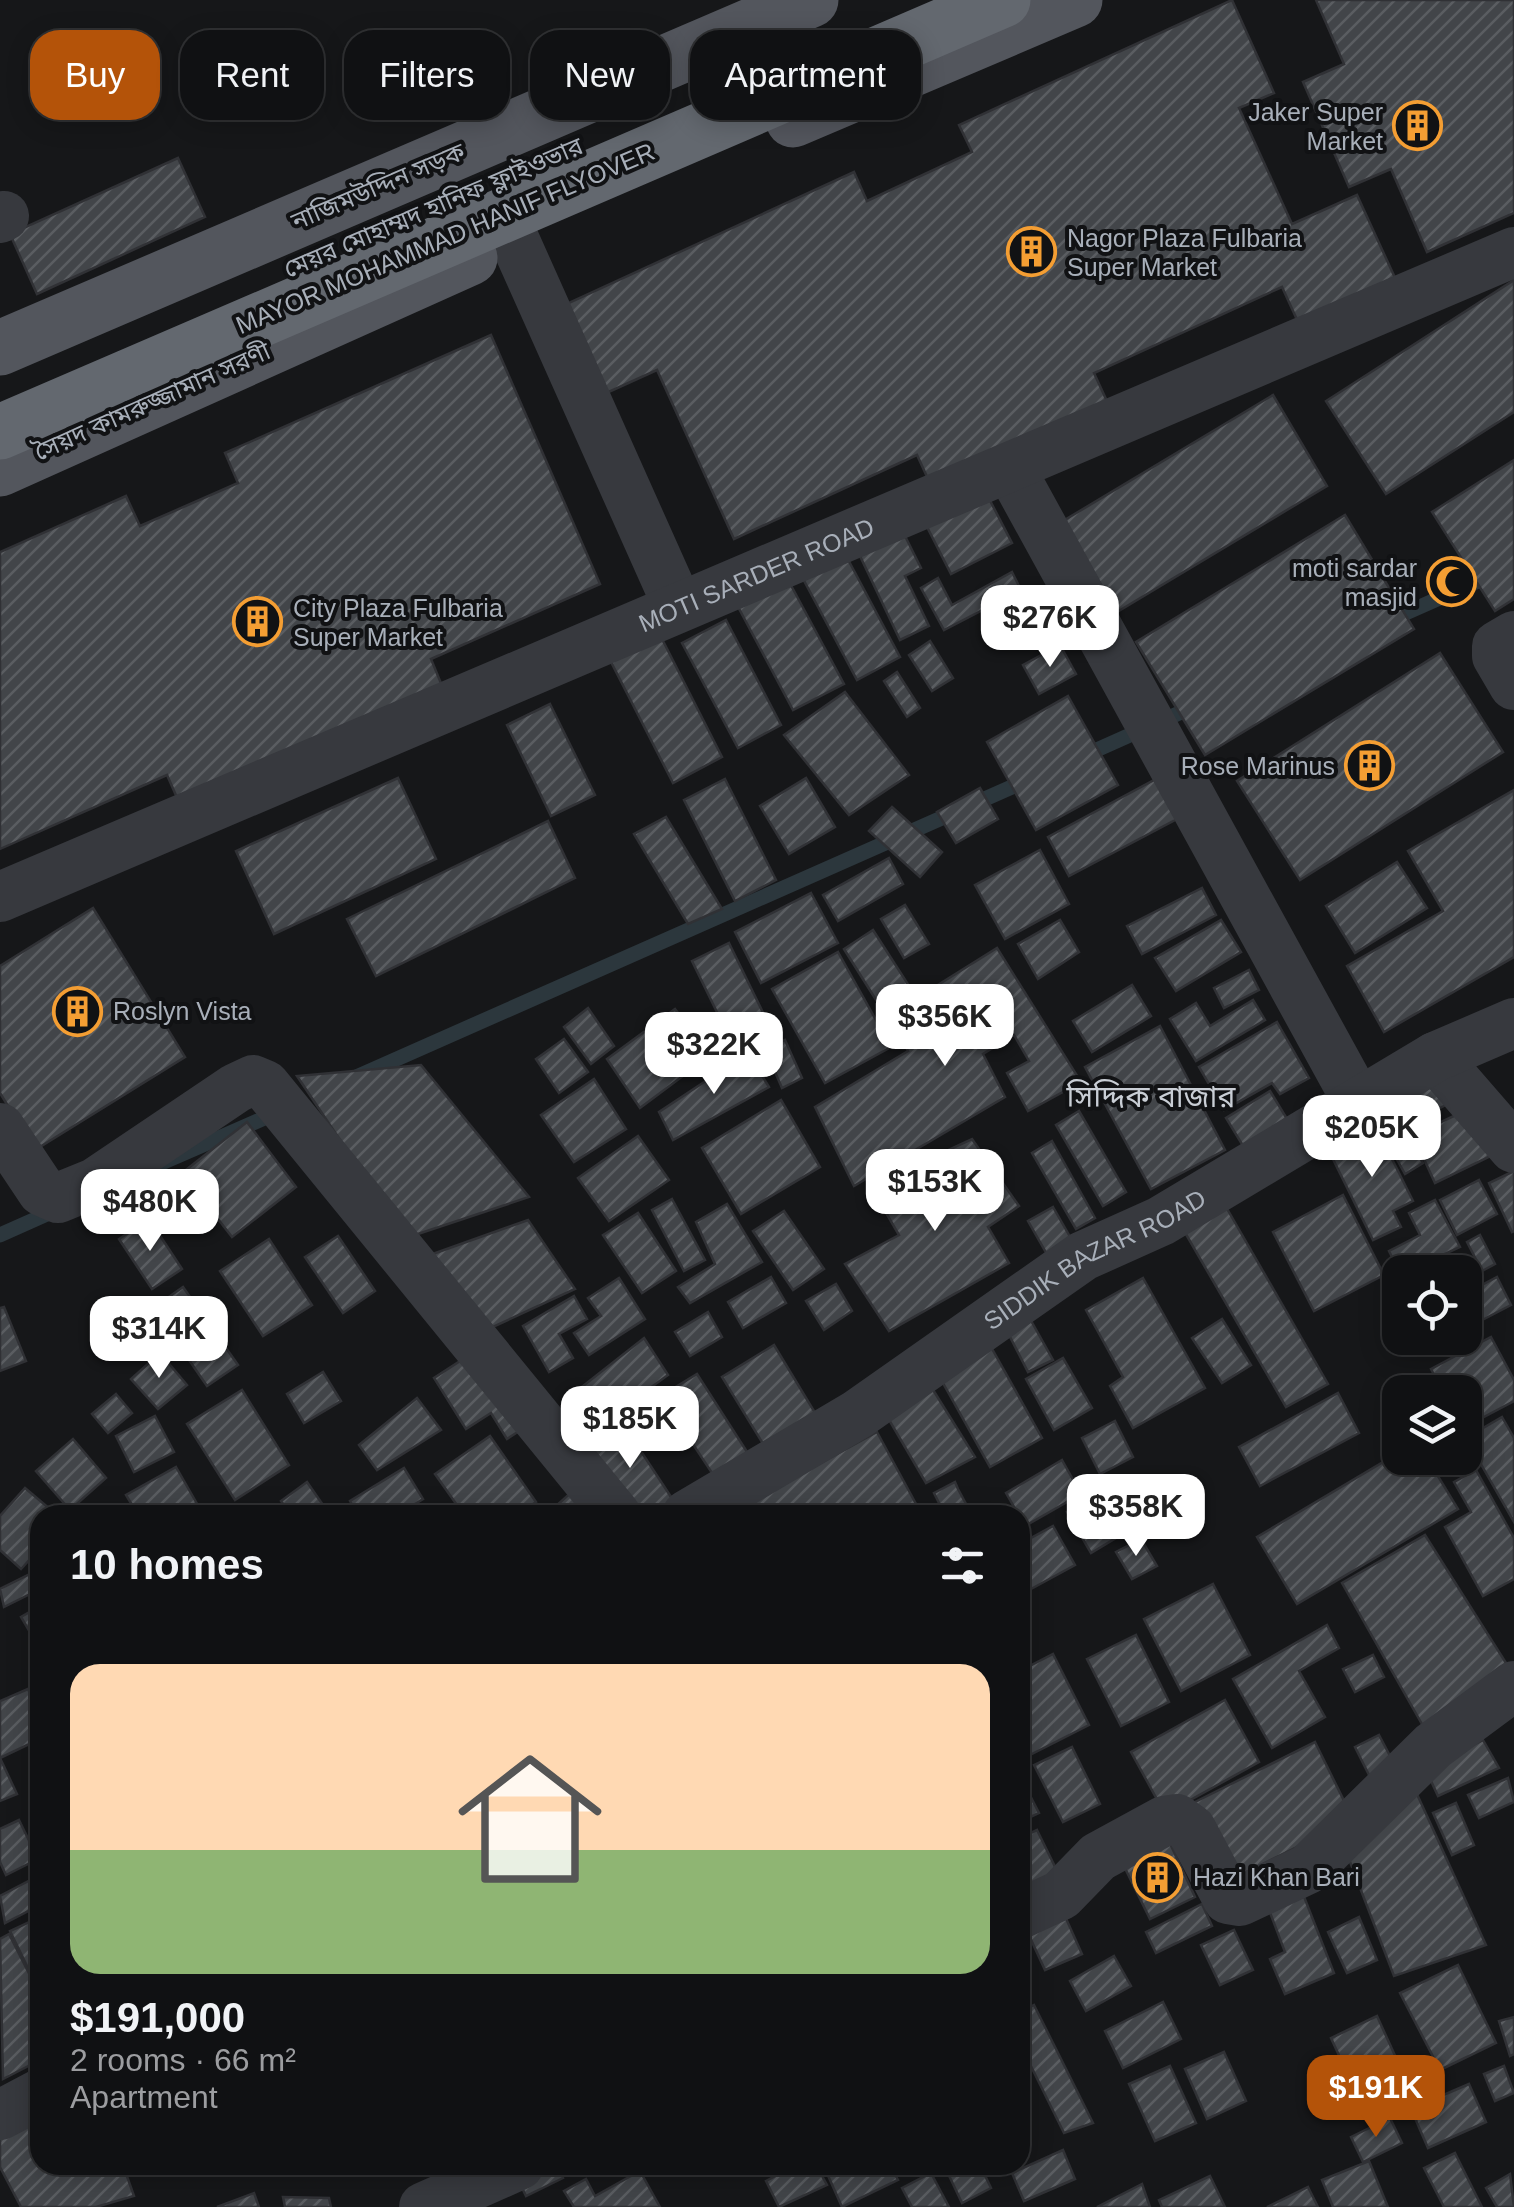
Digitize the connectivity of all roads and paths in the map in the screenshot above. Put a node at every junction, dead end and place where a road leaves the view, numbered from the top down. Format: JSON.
{"nodes":[{"id":1,"x":811,"y":0,"type":"edge"},
{"id":2,"x":922,"y":0,"type":"edge"},
{"id":3,"x":1002,"y":0,"type":"edge"},
{"id":4,"x":1076,"y":0,"type":"edge"},
{"id":5,"x":514,"y":238,"type":"junction"},
{"id":6,"x":1514,"y":252,"type":"edge"},
{"id":7,"x":0,"y":348,"type":"edge"},
{"id":8,"x":0,"y":394,"type":"edge"},
{"id":9,"x":0,"y":432,"type":"edge"},
{"id":10,"x":0,"y":470,"type":"edge"},
{"id":11,"x":1010,"y":470,"type":"junction"},
{"id":12,"x":678,"y":606,"type":"junction"},
{"id":13,"x":1514,"y":636,"type":"edge"},
{"id":14,"x":1514,"y":685,"type":"edge"},
{"id":15,"x":0,"y":897,"type":"edge"},
{"id":16,"x":1514,"y":1023,"type":"edge"},
{"id":17,"x":1434,"y":1057,"type":"junction"},
{"id":18,"x":1360,"y":1106,"type":"junction"},
{"id":19,"x":0,"y":1128,"type":"edge"},
{"id":20,"x":1514,"y":1148,"type":"edge"},
{"id":21,"x":608,"y":1505,"type":"edge"},
{"id":22,"x":704,"y":1505,"type":"edge"},
{"id":23,"x":1514,"y":1686,"type":"edge"},
{"id":24,"x":1030,"y":1909,"type":"edge"},
{"id":25,"x":30,"y":2100,"type":"edge"},
{"id":26,"x":0,"y":2116,"type":"edge"},
{"id":27,"x":496,"y":2175,"type":"edge"},
{"id":28,"x":424,"y":2207,"type":"edge"}],
"edges":[{"from":1,"to":7,"type":"main road","name":"নাজিমউদ্দিন সড়ক"},
{"from":2,"to":8,"type":"highway","name":"মেয়র মোহাম্মদ হানিফ ফ্লাইওভার"},
{"from":3,"to":9,"type":"highway","name":"MAYOR MOHAMMAD HANIF FLYOVER"},
{"from":4,"to":5,"type":"main road","name":"সৈয়দ কামরুজ্জামান সরণী"},
{"from":5,"to":10,"type":"main road","name":"সৈয়দ কামরুজ্জামান সরণী"},
{"from":5,"to":12,"type":"street"},
{"from":6,"to":11,"type":"street","name":"MOTI SARDER ROAD"},
{"from":11,"to":12,"type":"street","name":"MOTI SARDER ROAD"},
{"from":11,"to":18,"type":"street"},
{"from":12,"to":15,"type":"street","name":"MOTI SARDER ROAD"},
{"from":13,"to":14,"type":"street"},
{"from":16,"to":17,"type":"street","name":"SIDDIK BAZAR ROAD"},
{"from":17,"to":18,"type":"street","name":"SIDDIK BAZAR ROAD"},
{"from":17,"to":20,"type":"street"},
{"from":18,"to":22,"type":"street","name":"SIDDIK BAZAR ROAD"},
{"from":19,"to":21,"type":"street"},
{"from":23,"to":24,"type":"street"},
{"from":25,"to":26,"type":"street"},
{"from":27,"to":28,"type":"street"}]}
